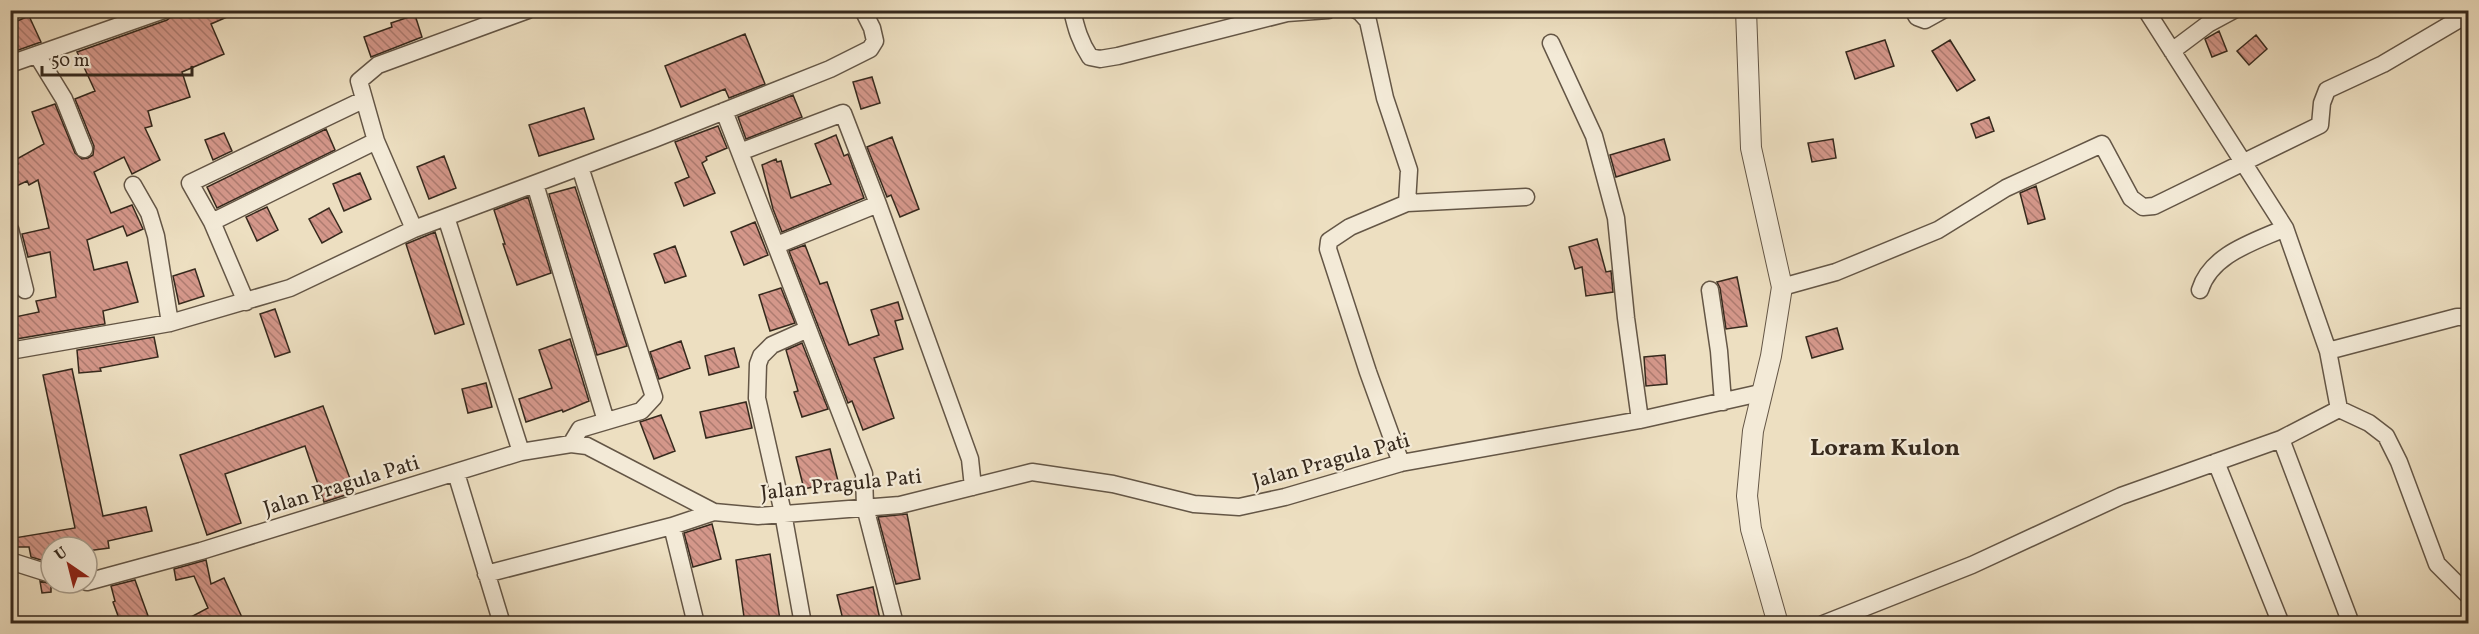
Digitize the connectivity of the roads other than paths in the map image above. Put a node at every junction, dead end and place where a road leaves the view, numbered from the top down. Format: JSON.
{"nodes":[{"id":1,"x":164,"y":10,"type":"edge"},
{"id":2,"x":528,"y":10,"type":"edge"},
{"id":3,"x":863,"y":10,"type":"edge"},
{"id":4,"x":1072,"y":10,"type":"edge"},
{"id":5,"x":1328,"y":10,"type":"edge"},
{"id":6,"x":1356,"y":10,"type":"edge"},
{"id":7,"x":1746,"y":10,"type":"edge"},
{"id":8,"x":1913,"y":10,"type":"edge"},
{"id":9,"x":1942,"y":10,"type":"edge"},
{"id":10,"x":2146,"y":10,"type":"edge"},
{"id":11,"x":2234,"y":10,"type":"edge"},
{"id":12,"x":506,"y":14,"type":"edge"},
{"id":13,"x":2469,"y":15,"type":"edge"},
{"id":14,"x":1551,"y":42,"type":"dead end"},
{"id":15,"x":2172,"y":51,"type":"junction"},
{"id":16,"x":37,"y":54,"type":"junction"},
{"id":17,"x":10,"y":64,"type":"edge"},
{"id":18,"x":363,"y":100,"type":"junction"},
{"id":19,"x":724,"y":111,"type":"junction"},
{"id":20,"x":376,"y":141,"type":"junction"},
{"id":21,"x":84,"y":149,"type":"dead end"},
{"id":22,"x":740,"y":152,"type":"junction"},
{"id":23,"x":2245,"y":162,"type":"junction"},
{"id":24,"x":580,"y":167,"type":"junction"},
{"id":25,"x":535,"y":184,"type":"junction"},
{"id":26,"x":133,"y":185,"type":"dead end"},
{"id":27,"x":1526,"y":197,"type":"dead end"},
{"id":28,"x":1407,"y":203,"type":"junction"},
{"id":29,"x":878,"y":204,"type":"junction"},
{"id":30,"x":446,"y":217,"type":"junction"},
{"id":31,"x":212,"y":222,"type":"junction"},
{"id":32,"x":2285,"y":228,"type":"junction"},
{"id":33,"x":10,"y":229,"type":"edge"},
{"id":34,"x":414,"y":229,"type":"junction"},
{"id":35,"x":777,"y":245,"type":"junction"},
{"id":36,"x":1782,"y":287,"type":"junction"},
{"id":37,"x":25,"y":290,"type":"dead end"},
{"id":38,"x":1710,"y":290,"type":"dead end"},
{"id":39,"x":2200,"y":290,"type":"dead end"},
{"id":40,"x":246,"y":302,"type":"junction"},
{"id":41,"x":2469,"y":317,"type":"edge"},
{"id":42,"x":170,"y":323,"type":"junction"},
{"id":43,"x":808,"y":329,"type":"junction"},
{"id":44,"x":10,"y":351,"type":"edge"},
{"id":45,"x":2328,"y":351,"type":"junction"},
{"id":46,"x":1760,"y":393,"type":"junction"},
{"id":47,"x":1723,"y":402,"type":"junction"},
{"id":48,"x":2339,"y":409,"type":"junction"},
{"id":49,"x":1640,"y":420,"type":"junction"},
{"id":50,"x":606,"y":421,"type":"junction"},
{"id":51,"x":2281,"y":439,"type":"junction"},
{"id":52,"x":572,"y":444,"type":"junction"},
{"id":53,"x":521,"y":452,"type":"junction"},
{"id":54,"x":2216,"y":462,"type":"junction"},
{"id":55,"x":1401,"y":463,"type":"junction"},
{"id":56,"x":456,"y":473,"type":"junction"},
{"id":57,"x":973,"y":487,"type":"junction"},
{"id":58,"x":865,"y":507,"type":"junction"},
{"id":59,"x":714,"y":512,"type":"junction"},
{"id":60,"x":783,"y":513,"type":"junction"},
{"id":61,"x":672,"y":526,"type":"junction"},
{"id":62,"x":10,"y":561,"type":"edge"},
{"id":63,"x":39,"y":570,"type":"edge"},
{"id":64,"x":486,"y":574,"type":"junction"},
{"id":65,"x":99,"y":579,"type":"edge"},
{"id":66,"x":2469,"y":595,"type":"edge"},
{"id":67,"x":2350,"y":621,"type":"dead end"},
{"id":68,"x":502,"y":624,"type":"edge"},
{"id":69,"x":696,"y":624,"type":"edge"},
{"id":70,"x":803,"y":624,"type":"edge"},
{"id":71,"x":894,"y":624,"type":"edge"},
{"id":72,"x":1778,"y":624,"type":"edge"},
{"id":73,"x":1823,"y":624,"type":"edge"},
{"id":74,"x":2281,"y":624,"type":"edge"}],
"edges":[{"from":1,"to":16,"type":"street"},
{"from":2,"to":12,"type":"street"},
{"from":3,"to":19,"type":"street"},
{"from":4,"to":5,"type":"street"},
{"from":6,"to":28,"type":"street"},
{"from":7,"to":36,"type":"street"},
{"from":8,"to":9,"type":"street"},
{"from":10,"to":15,"type":"street"},
{"from":11,"to":15,"type":"street"},
{"from":12,"to":18,"type":"street"},
{"from":13,"to":23,"type":"street"},
{"from":14,"to":49,"type":"street"},
{"from":15,"to":23,"type":"street"},
{"from":16,"to":17,"type":"street"},
{"from":16,"to":21,"type":"street"},
{"from":18,"to":20,"type":"street"},
{"from":18,"to":31,"type":"street"},
{"from":19,"to":22,"type":"street"},
{"from":19,"to":24,"type":"street"},
{"from":20,"to":31,"type":"street"},
{"from":20,"to":34,"type":"street"},
{"from":22,"to":29,"type":"street"},
{"from":22,"to":35,"type":"street"},
{"from":23,"to":32,"type":"street"},
{"from":23,"to":36,"type":"street"},
{"from":24,"to":25,"type":"street"},
{"from":24,"to":50,"type":"street"},
{"from":25,"to":30,"type":"street"},
{"from":25,"to":50,"type":"street"},
{"from":26,"to":42,"type":"street"},
{"from":27,"to":28,"type":"street"},
{"from":28,"to":55,"type":"street"},
{"from":29,"to":35,"type":"street"},
{"from":29,"to":57,"type":"street"},
{"from":30,"to":34,"type":"street"},
{"from":30,"to":53,"type":"street"},
{"from":31,"to":40,"type":"street"},
{"from":32,"to":39,"type":"street"},
{"from":32,"to":45,"type":"street"},
{"from":33,"to":37,"type":"street"},
{"from":34,"to":40,"type":"street"},
{"from":35,"to":43,"type":"street"},
{"from":36,"to":46,"type":"street"},
{"from":38,"to":47,"type":"street"},
{"from":40,"to":42,"type":"street"},
{"from":41,"to":45,"type":"street"},
{"from":42,"to":44,"type":"street"},
{"from":43,"to":58,"type":"street"},
{"from":43,"to":60,"type":"street"},
{"from":45,"to":48,"type":"street"},
{"from":46,"to":47,"type":"street","name":"Jalan Pragula Pati"},
{"from":46,"to":72,"type":"street"},
{"from":47,"to":49,"type":"street","name":"Jalan Pragula Pati"},
{"from":48,"to":51,"type":"street"},
{"from":48,"to":66,"type":"street"},
{"from":49,"to":55,"type":"street","name":"Jalan Pragula Pati"},
{"from":50,"to":52,"type":"street"},
{"from":51,"to":54,"type":"street"},
{"from":51,"to":67,"type":"street"},
{"from":52,"to":53,"type":"street","name":"Jalan Pragula Pati"},
{"from":52,"to":59,"type":"street","name":"Jalan Pragula Pati"},
{"from":53,"to":56,"type":"street","name":"Jalan Pragula Pati"},
{"from":54,"to":73,"type":"street"},
{"from":54,"to":74,"type":"street"},
{"from":55,"to":57,"type":"street","name":"Jalan Pragula Pati"},
{"from":56,"to":64,"type":"street"},
{"from":56,"to":65,"type":"street","name":"Jalan Pragula Pati"},
{"from":57,"to":58,"type":"street","name":"Jalan Pragula Pati"},
{"from":58,"to":60,"type":"street","name":"Jalan Pragula Pati"},
{"from":58,"to":71,"type":"street"},
{"from":59,"to":60,"type":"street","name":"Jalan Pragula Pati"},
{"from":59,"to":61,"type":"street"},
{"from":60,"to":70,"type":"street"},
{"from":61,"to":64,"type":"street"},
{"from":61,"to":69,"type":"street"},
{"from":62,"to":63,"type":"street"},
{"from":64,"to":68,"type":"street"}]}
